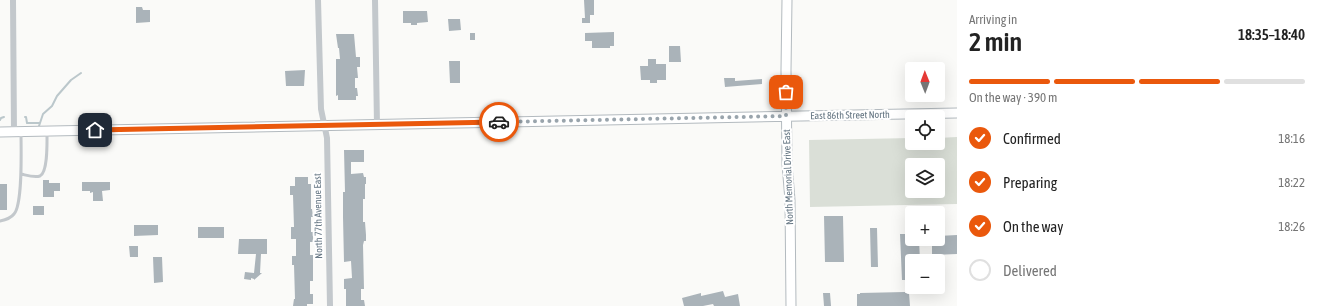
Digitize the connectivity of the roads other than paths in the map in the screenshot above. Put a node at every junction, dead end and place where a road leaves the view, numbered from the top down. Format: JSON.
{"nodes":[{"id":1,"x":13,"y":0,"type":"edge"},
{"id":2,"x":318,"y":0,"type":"edge"},
{"id":3,"x":375,"y":0,"type":"edge"},
{"id":4,"x":787,"y":0,"type":"edge"},
{"id":5,"x":957,"y":113,"type":"edge"},
{"id":6,"x":786,"y":116,"type":"junction"},
{"id":7,"x":377,"y":125,"type":"junction"},
{"id":8,"x":324,"y":126,"type":"junction"},
{"id":9,"x":0,"y":132,"type":"edge"},
{"id":10,"x":17,"y":132,"type":"junction"},
{"id":11,"x":47,"y":132,"type":"junction"},
{"id":12,"x":21,"y":174,"type":"junction"},
{"id":13,"x":0,"y":220,"type":"edge"},
{"id":14,"x":330,"y":306,"type":"edge"},
{"id":15,"x":791,"y":306,"type":"edge"}],
"edges":[{"from":1,"to":10,"type":"street"},
{"from":2,"to":8,"type":"street","name":"North 77th Avenue East"},
{"from":3,"to":7,"type":"street"},
{"from":4,"to":6,"type":"street","name":"North Memorial Drive East"},
{"from":5,"to":6,"type":"street","name":"East 86th Street North"},
{"from":6,"to":7,"type":"street","name":"East 86th Street North"},
{"from":6,"to":15,"type":"street","name":"North Memorial Drive East"},
{"from":7,"to":8,"type":"street","name":"East 86th Street North"},
{"from":8,"to":11,"type":"street","name":"East 86th Street North"},
{"from":8,"to":14,"type":"street","name":"North 77th Avenue East"},
{"from":9,"to":10,"type":"street","name":"East 86th Street North"},
{"from":10,"to":11,"type":"street","name":"East 86th Street North"},
{"from":10,"to":12,"type":"lane"},
{"from":11,"to":12,"type":"lane"},
{"from":12,"to":13,"type":"lane"}]}
